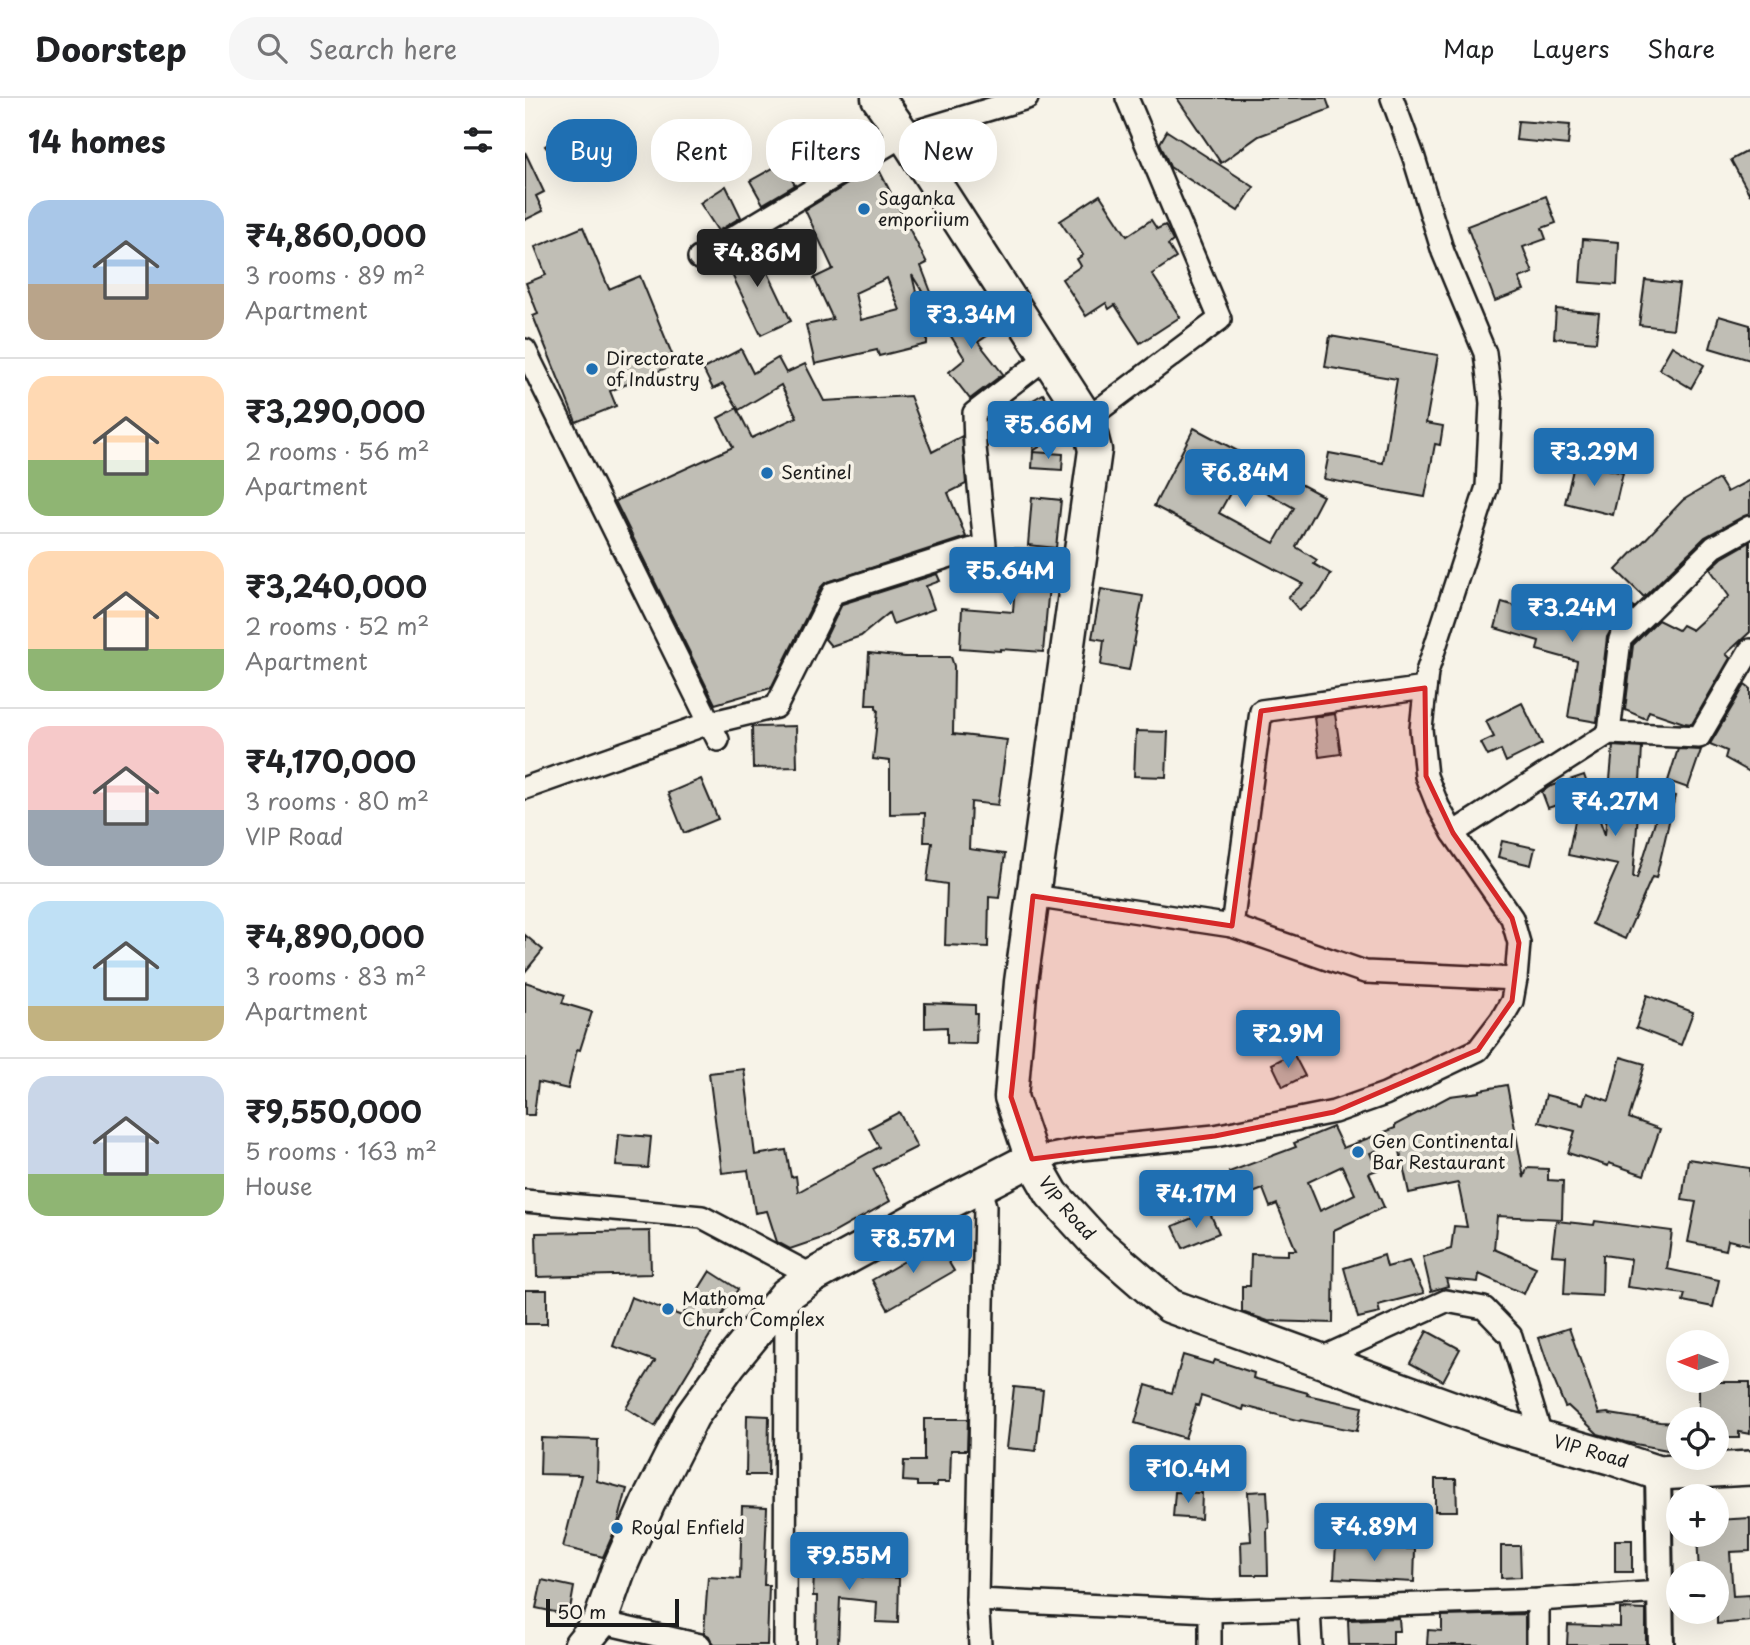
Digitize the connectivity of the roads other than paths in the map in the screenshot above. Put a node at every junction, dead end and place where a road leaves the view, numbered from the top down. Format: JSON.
{"nodes":[{"id":1,"x":878,"y":98,"type":"edge"},
{"id":2,"x":1027,"y":98,"type":"edge"},
{"id":3,"x":1127,"y":98,"type":"edge"},
{"id":4,"x":1392,"y":98,"type":"edge"},
{"id":5,"x":957,"y":119,"type":"edge"},
{"id":6,"x":899,"y":128,"type":"edge"},
{"id":7,"x":899,"y":138,"type":"edge"},
{"id":8,"x":934,"y":182,"type":"edge"},
{"id":9,"x":699,"y":258,"type":"dead end"},
{"id":10,"x":525,"y":350,"type":"edge"},
{"id":11,"x":1047,"y":357,"type":"junction"},
{"id":12,"x":1087,"y":419,"type":"junction"},
{"id":13,"x":1750,"y":527,"type":"edge"},
{"id":14,"x":1750,"y":650,"type":"edge"},
{"id":15,"x":1425,"y":688,"type":"junction"},
{"id":16,"x":713,"y":732,"type":"junction"},
{"id":17,"x":1609,"y":733,"type":"junction"},
{"id":18,"x":525,"y":788,"type":"edge"},
{"id":19,"x":1453,"y":833,"type":"junction"},
{"id":20,"x":1033,"y":895,"type":"junction"},
{"id":21,"x":1233,"y":926,"type":"junction"},
{"id":22,"x":1516,"y":979,"type":"junction"},
{"id":23,"x":1032,"y":1159,"type":"junction"},
{"id":24,"x":979,"y":1187,"type":"junction"},
{"id":25,"x":525,"y":1201,"type":"edge"},
{"id":26,"x":813,"y":1276,"type":"junction"},
{"id":27,"x":786,"y":1295,"type":"junction"},
{"id":28,"x":1317,"y":1360,"type":"junction"},
{"id":29,"x":1542,"y":1438,"type":"junction"},
{"id":30,"x":1750,"y":1468,"type":"edge"},
{"id":31,"x":1658,"y":1473,"type":"junction"},
{"id":32,"x":1661,"y":1592,"type":"junction"},
{"id":33,"x":977,"y":1600,"type":"junction"},
{"id":34,"x":1538,"y":1600,"type":"junction"},
{"id":35,"x":1309,"y":1609,"type":"junction"},
{"id":36,"x":1210,"y":1611,"type":"junction"},
{"id":37,"x":590,"y":1633,"type":"edge"},
{"id":38,"x":700,"y":1645,"type":"edge"},
{"id":39,"x":785,"y":1645,"type":"edge"},
{"id":40,"x":980,"y":1645,"type":"edge"},
{"id":41,"x":1210,"y":1645,"type":"edge"},
{"id":42,"x":1311,"y":1645,"type":"edge"},
{"id":43,"x":1538,"y":1645,"type":"edge"},
{"id":44,"x":1661,"y":1645,"type":"edge"}],
"edges":[{"from":1,"to":6,"type":"main road"},
{"from":2,"to":5,"type":"street"},
{"from":3,"to":12,"type":"street"},
{"from":4,"to":15,"type":"street"},
{"from":7,"to":9,"type":"street"},
{"from":8,"to":11,"type":"main road"},
{"from":10,"to":16,"type":"street"},
{"from":11,"to":12,"type":"main road"},
{"from":11,"to":16,"type":"street"},
{"from":12,"to":20,"type":"main road"},
{"from":13,"to":17,"type":"street"},
{"from":14,"to":17,"type":"street"},
{"from":15,"to":19,"type":"street"},
{"from":15,"to":21,"type":"street"},
{"from":16,"to":18,"type":"street"},
{"from":17,"to":19,"type":"street"},
{"from":19,"to":22,"type":"street"},
{"from":20,"to":21,"type":"street"},
{"from":20,"to":23,"type":"main road"},
{"from":21,"to":22,"type":"street"},
{"from":22,"to":23,"type":"street"},
{"from":23,"to":24,"type":"highway","name":"VIP Road"},
{"from":23,"to":28,"type":"highway","name":"VIP Road"},
{"from":24,"to":26,"type":"highway","name":"VIP Road"},
{"from":24,"to":33,"type":"street"},
{"from":25,"to":26,"type":"street"},
{"from":26,"to":27,"type":"highway","name":"VIP Road"},
{"from":27,"to":37,"type":"highway","name":"VIP Road"},
{"from":27,"to":39,"type":"street"},
{"from":28,"to":29,"type":"highway","name":"VIP Road"},
{"from":28,"to":29,"type":"street"},
{"from":29,"to":31,"type":"highway","name":"VIP Road"},
{"from":30,"to":31,"type":"highway","name":"VIP Road"},
{"from":31,"to":32,"type":"street"},
{"from":32,"to":34,"type":"street"},
{"from":32,"to":44,"type":"street"},
{"from":33,"to":36,"type":"street"},
{"from":33,"to":40,"type":"street"},
{"from":34,"to":35,"type":"street"},
{"from":34,"to":43,"type":"street"},
{"from":35,"to":36,"type":"street"},
{"from":35,"to":42,"type":"street"},
{"from":36,"to":41,"type":"street"},
{"from":37,"to":38,"type":"street"}]}
